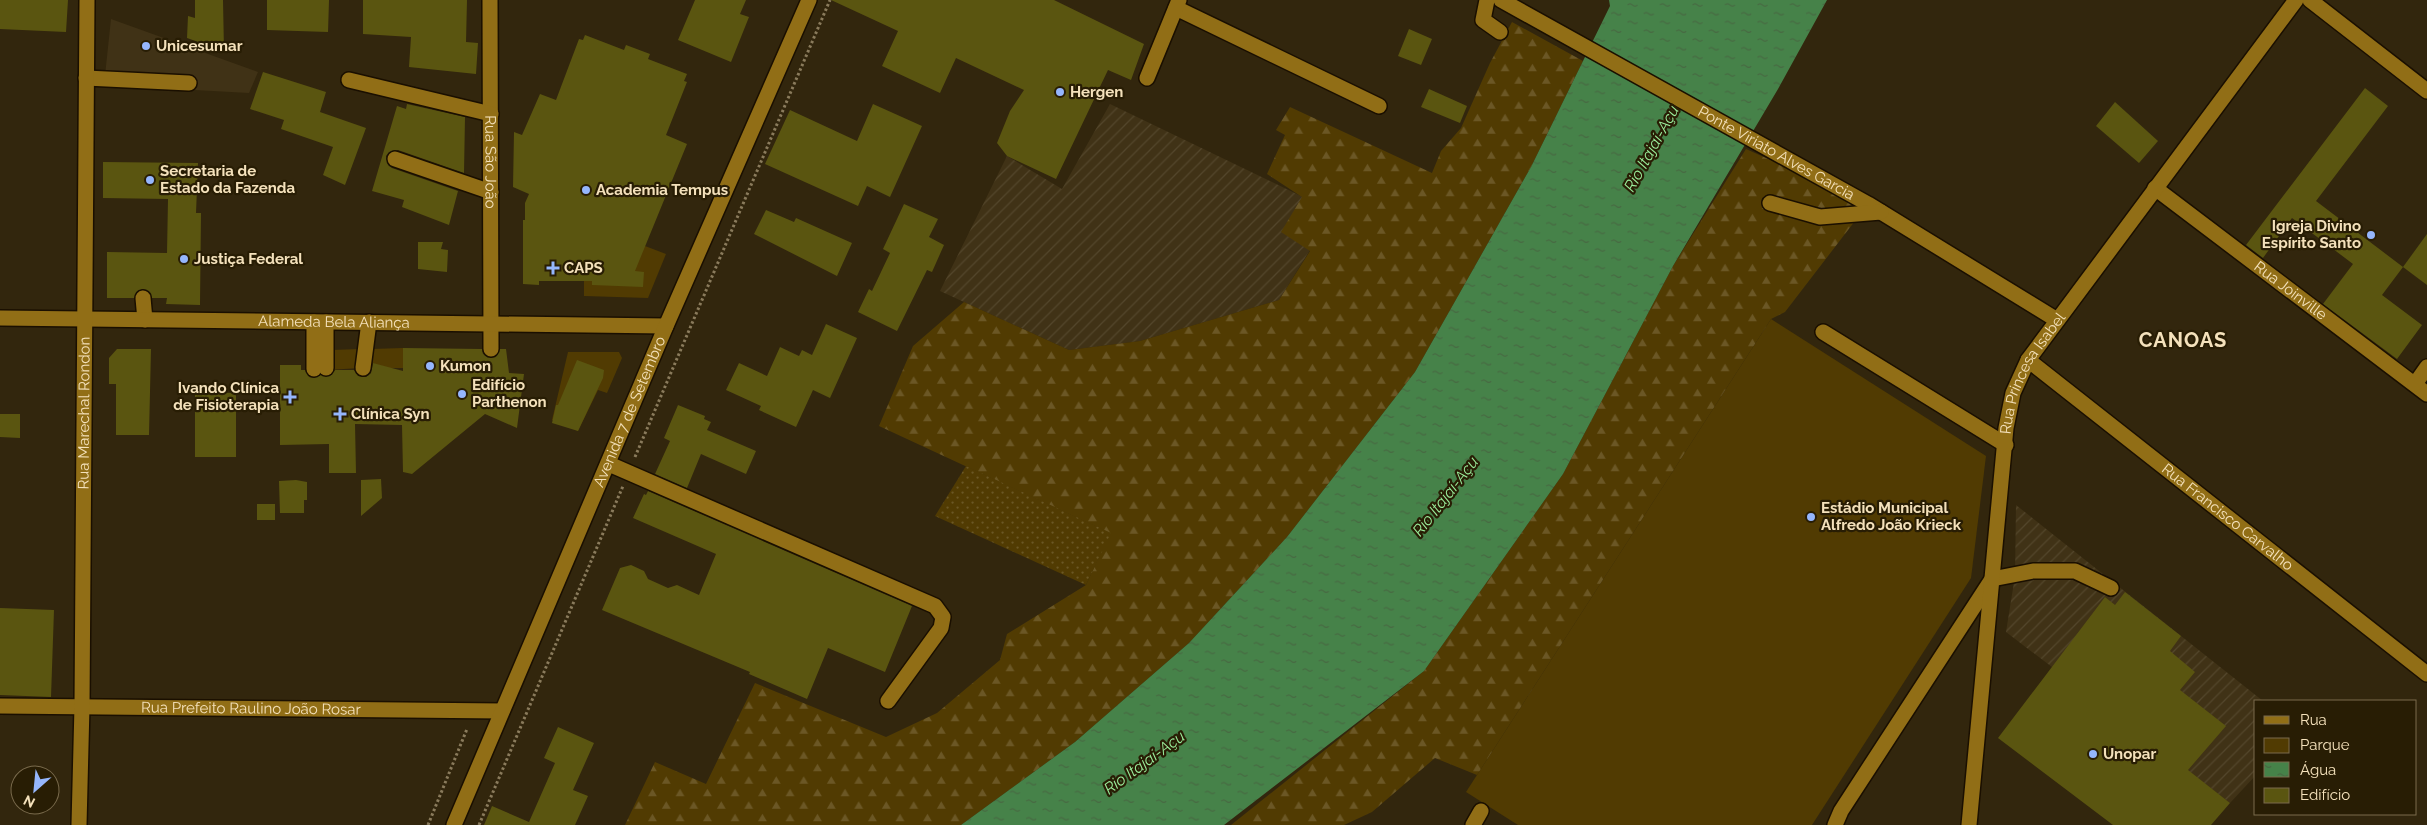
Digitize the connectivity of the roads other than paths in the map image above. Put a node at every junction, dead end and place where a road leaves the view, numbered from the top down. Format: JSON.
{"nodes":[{"id":1,"x":87,"y":0,"type":"edge"},
{"id":2,"x":490,"y":0,"type":"edge"},
{"id":3,"x":809,"y":0,"type":"edge"},
{"id":4,"x":1487,"y":0,"type":"edge"},
{"id":5,"x":1501,"y":0,"type":"edge"},
{"id":6,"x":2296,"y":0,"type":"edge"},
{"id":7,"x":2310,"y":0,"type":"edge"},
{"id":8,"x":1177,"y":4,"type":"edge"},
{"id":9,"x":1500,"y":32,"type":"dead end"},
{"id":10,"x":86,"y":78,"type":"junction"},
{"id":11,"x":1147,"y":78,"type":"dead end"},
{"id":12,"x":349,"y":80,"type":"dead end"},
{"id":13,"x":189,"y":82,"type":"dead end"},
{"id":14,"x":2427,"y":91,"type":"edge"},
{"id":15,"x":1379,"y":106,"type":"dead end"},
{"id":16,"x":491,"y":114,"type":"junction"},
{"id":17,"x":395,"y":159,"type":"dead end"},
{"id":18,"x":2155,"y":188,"type":"junction"},
{"id":19,"x":492,"y":192,"type":"junction"},
{"id":20,"x":1770,"y":203,"type":"dead end"},
{"id":21,"x":1881,"y":212,"type":"junction"},
{"id":22,"x":143,"y":298,"type":"dead end"},
{"id":23,"x":0,"y":318,"type":"edge"},
{"id":24,"x":83,"y":318,"type":"junction"},
{"id":25,"x":145,"y":320,"type":"junction"},
{"id":26,"x":2057,"y":320,"type":"junction"},
{"id":27,"x":320,"y":322,"type":"junction"},
{"id":28,"x":369,"y":322,"type":"junction"},
{"id":29,"x":492,"y":324,"type":"junction"},
{"id":30,"x":666,"y":326,"type":"junction"},
{"id":31,"x":1824,"y":332,"type":"dead end"},
{"id":32,"x":491,"y":349,"type":"dead end"},
{"id":33,"x":2028,"y":360,"type":"junction"},
{"id":34,"x":2427,"y":367,"type":"edge"},
{"id":35,"x":363,"y":368,"type":"dead end"},
{"id":36,"x":320,"y":369,"type":"dead end"},
{"id":37,"x":2415,"y":384,"type":"junction"},
{"id":38,"x":2427,"y":394,"type":"edge"},
{"id":39,"x":2006,"y":445,"type":"junction"},
{"id":40,"x":608,"y":464,"type":"junction"},
{"id":41,"x":1992,"y":579,"type":"junction"},
{"id":42,"x":2111,"y":588,"type":"dead end"},
{"id":43,"x":2427,"y":674,"type":"edge"},
{"id":44,"x":888,"y":701,"type":"dead end"},
{"id":45,"x":0,"y":706,"type":"edge"},
{"id":46,"x":82,"y":706,"type":"junction"},
{"id":47,"x":502,"y":711,"type":"junction"},
{"id":48,"x":1481,"y":812,"type":"dead end"},
{"id":49,"x":79,"y":825,"type":"edge"},
{"id":50,"x":454,"y":825,"type":"edge"},
{"id":51,"x":1473,"y":825,"type":"edge"},
{"id":52,"x":1835,"y":825,"type":"edge"},
{"id":53,"x":1969,"y":825,"type":"edge"}],
"edges":[{"from":1,"to":10,"type":"street","name":"Rua Marechal Rondon"},
{"from":2,"to":16,"type":"street","name":"Rua São João"},
{"from":3,"to":30,"type":"street","name":"Avenida 7 de Setembro"},
{"from":4,"to":9,"type":"street"},
{"from":5,"to":21,"type":"street","name":"Ponte Viriato Alves Garcia"},
{"from":6,"to":18,"type":"street","name":"Rua Princesa Isabel"},
{"from":7,"to":14,"type":"street"},
{"from":8,"to":11,"type":"street"},
{"from":8,"to":15,"type":"street"},
{"from":10,"to":13,"type":"street"},
{"from":10,"to":24,"type":"street","name":"Rua Marechal Rondon"},
{"from":12,"to":16,"type":"street"},
{"from":16,"to":19,"type":"street","name":"Rua São João"},
{"from":17,"to":19,"type":"street"},
{"from":18,"to":26,"type":"street","name":"Rua Princesa Isabel"},
{"from":18,"to":37,"type":"street","name":"Rua Joinville"},
{"from":19,"to":29,"type":"street","name":"Rua São João"},
{"from":20,"to":21,"type":"street"},
{"from":21,"to":26,"type":"street","name":"Ponte Viriato Alves Garcia"},
{"from":22,"to":25,"type":"street"},
{"from":23,"to":24,"type":"street","name":"Alameda Bela Aliança"},
{"from":24,"to":25,"type":"street","name":"Alameda Bela Aliança"},
{"from":24,"to":46,"type":"street","name":"Rua Marechal Rondon"},
{"from":25,"to":27,"type":"street","name":"Alameda Bela Aliança"},
{"from":26,"to":33,"type":"street","name":"Rua Princesa Isabel"},
{"from":27,"to":28,"type":"street","name":"Alameda Bela Aliança"},
{"from":27,"to":36,"type":"street"},
{"from":28,"to":29,"type":"street","name":"Alameda Bela Aliança"},
{"from":28,"to":35,"type":"street"},
{"from":29,"to":30,"type":"street","name":"Alameda Bela Aliança"},
{"from":29,"to":32,"type":"street","name":"Rua São João"},
{"from":30,"to":40,"type":"street","name":"Avenida 7 de Setembro"},
{"from":31,"to":39,"type":"street"},
{"from":33,"to":39,"type":"street","name":"Rua Princesa Isabel"},
{"from":33,"to":43,"type":"street","name":"Rua Francisco Carvalho"},
{"from":34,"to":37,"type":"street"},
{"from":37,"to":38,"type":"street","name":"Rua Joinville"},
{"from":39,"to":41,"type":"street","name":"Rua Princesa Isabel"},
{"from":40,"to":44,"type":"street"},
{"from":40,"to":47,"type":"street","name":"Avenida 7 de Setembro"},
{"from":41,"to":42,"type":"street"},
{"from":41,"to":52,"type":"street"},
{"from":41,"to":53,"type":"street","name":"Rua Princesa Isabel"},
{"from":45,"to":46,"type":"street","name":"Rua Prefeito Raulino João Rosar"},
{"from":46,"to":47,"type":"street","name":"Rua Prefeito Raulino João Rosar"},
{"from":46,"to":49,"type":"street","name":"Rua Marechal Rondon"},
{"from":47,"to":50,"type":"street","name":"Avenida 7 de Setembro"},
{"from":48,"to":51,"type":"street"}]}
